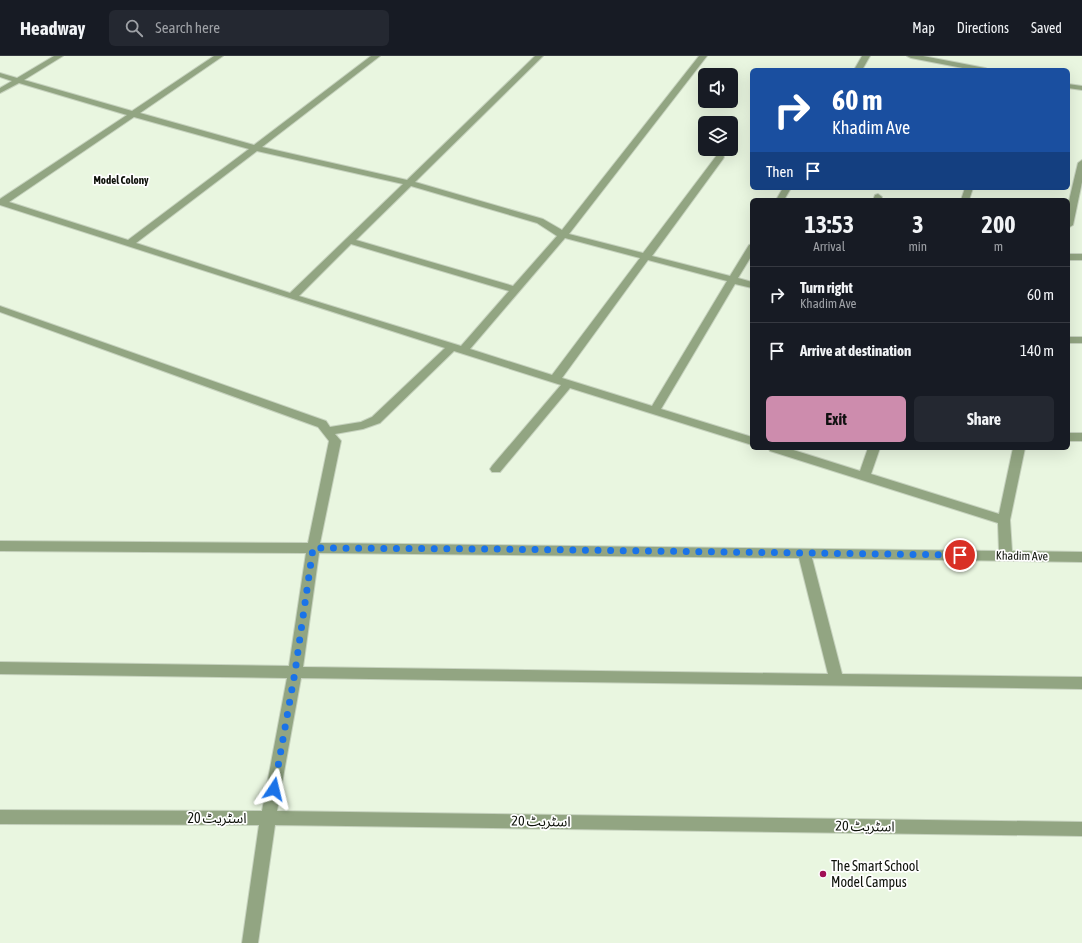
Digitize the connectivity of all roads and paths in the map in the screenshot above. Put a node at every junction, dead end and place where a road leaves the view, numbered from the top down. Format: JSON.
{"nodes":[{"id":1,"x":59,"y":56,"type":"edge"},
{"id":2,"x":219,"y":56,"type":"edge"},
{"id":3,"x":376,"y":56,"type":"edge"},
{"id":4,"x":539,"y":56,"type":"edge"},
{"id":5,"x":703,"y":56,"type":"edge"},
{"id":6,"x":866,"y":56,"type":"edge"},
{"id":7,"x":911,"y":56,"type":"edge"},
{"id":8,"x":859,"y":68,"type":"edge"},
{"id":9,"x":974,"y":68,"type":"edge"},
{"id":10,"x":0,"y":74,"type":"edge"},
{"id":11,"x":18,"y":80,"type":"junction"},
{"id":12,"x":1070,"y":86,"type":"edge"},
{"id":13,"x":1082,"y":88,"type":"edge"},
{"id":14,"x":0,"y":91,"type":"edge"},
{"id":15,"x":133,"y":114,"type":"junction"},
{"id":16,"x":255,"y":148,"type":"junction"},
{"id":17,"x":720,"y":157,"type":"dead end"},
{"id":18,"x":1082,"y":163,"type":"edge"},
{"id":19,"x":408,"y":183,"type":"junction"},
{"id":20,"x":1079,"y":190,"type":"edge"},
{"id":21,"x":1,"y":203,"type":"edge"},
{"id":22,"x":1070,"y":219,"type":"edge"},
{"id":23,"x":563,"y":235,"type":"junction"},
{"id":24,"x":350,"y":241,"type":"junction"},
{"id":25,"x":129,"y":244,"type":"junction"},
{"id":26,"x":750,"y":250,"type":"edge"},
{"id":27,"x":646,"y":257,"type":"junction"},
{"id":28,"x":1070,"y":257,"type":"edge"},
{"id":29,"x":1082,"y":258,"type":"edge"},
{"id":30,"x":732,"y":280,"type":"junction"},
{"id":31,"x":750,"y":284,"type":"edge"},
{"id":32,"x":515,"y":290,"type":"junction"},
{"id":33,"x":292,"y":297,"type":"junction"},
{"id":34,"x":0,"y":309,"type":"edge"},
{"id":35,"x":1070,"y":340,"type":"edge"},
{"id":36,"x":1082,"y":340,"type":"edge"},
{"id":37,"x":452,"y":347,"type":"junction"},
{"id":38,"x":463,"y":351,"type":"junction"},
{"id":39,"x":555,"y":380,"type":"junction"},
{"id":40,"x":568,"y":383,"type":"junction"},
{"id":41,"x":654,"y":410,"type":"junction"},
{"id":42,"x":328,"y":431,"type":"junction"},
{"id":43,"x":1070,"y":437,"type":"edge"},
{"id":44,"x":1082,"y":437,"type":"edge"},
{"id":45,"x":750,"y":440,"type":"edge"},
{"id":46,"x":780,"y":450,"type":"edge"},
{"id":47,"x":873,"y":450,"type":"edge"},
{"id":48,"x":1020,"y":450,"type":"edge"},
{"id":49,"x":496,"y":469,"type":"dead end"},
{"id":50,"x":864,"y":476,"type":"junction"},
{"id":51,"x":1004,"y":520,"type":"junction"},
{"id":52,"x":0,"y":546,"type":"edge"},
{"id":53,"x":313,"y":548,"type":"junction"},
{"id":54,"x":804,"y":553,"type":"junction"},
{"id":55,"x":1006,"y":556,"type":"junction"},
{"id":56,"x":1082,"y":557,"type":"edge"},
{"id":57,"x":0,"y":668,"type":"edge"},
{"id":58,"x":295,"y":672,"type":"junction"},
{"id":59,"x":837,"y":680,"type":"junction"},
{"id":60,"x":1082,"y":683,"type":"edge"},
{"id":61,"x":0,"y":817,"type":"edge"},
{"id":62,"x":268,"y":818,"type":"junction"},
{"id":63,"x":1082,"y":829,"type":"edge"},
{"id":64,"x":250,"y":943,"type":"edge"}],
"edges":[{"from":1,"to":11,"type":"street"},
{"from":2,"to":15,"type":"street"},
{"from":3,"to":16,"type":"street"},
{"from":4,"to":19,"type":"street"},
{"from":5,"to":23,"type":"street"},
{"from":6,"to":8,"type":"street"},
{"from":7,"to":9,"type":"street"},
{"from":10,"to":11,"type":"street"},
{"from":11,"to":14,"type":"street"},
{"from":11,"to":15,"type":"street"},
{"from":12,"to":13,"type":"street"},
{"from":15,"to":16,"type":"street"},
{"from":15,"to":21,"type":"street"},
{"from":16,"to":19,"type":"street"},
{"from":16,"to":25,"type":"street"},
{"from":17,"to":27,"type":"street"},
{"from":18,"to":20,"type":"street"},
{"from":19,"to":23,"type":"street"},
{"from":19,"to":24,"type":"street"},
{"from":20,"to":22,"type":"street"},
{"from":21,"to":25,"type":"street"},
{"from":23,"to":27,"type":"street"},
{"from":23,"to":32,"type":"street"},
{"from":24,"to":32,"type":"street"},
{"from":24,"to":33,"type":"street"},
{"from":25,"to":33,"type":"street"},
{"from":26,"to":30,"type":"street"},
{"from":27,"to":30,"type":"street"},
{"from":27,"to":39,"type":"street"},
{"from":28,"to":29,"type":"street"},
{"from":30,"to":31,"type":"street"},
{"from":30,"to":41,"type":"street"},
{"from":32,"to":38,"type":"street"},
{"from":33,"to":37,"type":"street"},
{"from":34,"to":42,"type":"street"},
{"from":35,"to":36,"type":"street"},
{"from":37,"to":38,"type":"street"},
{"from":37,"to":42,"type":"street"},
{"from":38,"to":39,"type":"street"},
{"from":39,"to":40,"type":"street"},
{"from":40,"to":41,"type":"street"},
{"from":40,"to":49,"type":"street"},
{"from":41,"to":45,"type":"street"},
{"from":42,"to":53,"type":"street"},
{"from":43,"to":44,"type":"street"},
{"from":46,"to":50,"type":"street"},
{"from":47,"to":50,"type":"street"},
{"from":48,"to":51,"type":"street"},
{"from":50,"to":51,"type":"street"},
{"from":51,"to":55,"type":"street"},
{"from":52,"to":53,"type":"street","name":"Khadim Ave"},
{"from":53,"to":54,"type":"street","name":"Khadim Ave"},
{"from":53,"to":58,"type":"street"},
{"from":54,"to":55,"type":"street","name":"Khadim Ave"},
{"from":54,"to":59,"type":"street"},
{"from":55,"to":56,"type":"street","name":"Khadim Ave"},
{"from":57,"to":58,"type":"street"},
{"from":58,"to":59,"type":"street"},
{"from":58,"to":62,"type":"street"},
{"from":59,"to":60,"type":"street"},
{"from":61,"to":62,"type":"street","name":"اسٹریٹ 20"},
{"from":62,"to":63,"type":"street","name":"اسٹریٹ 20"},
{"from":62,"to":64,"type":"street"}]}
